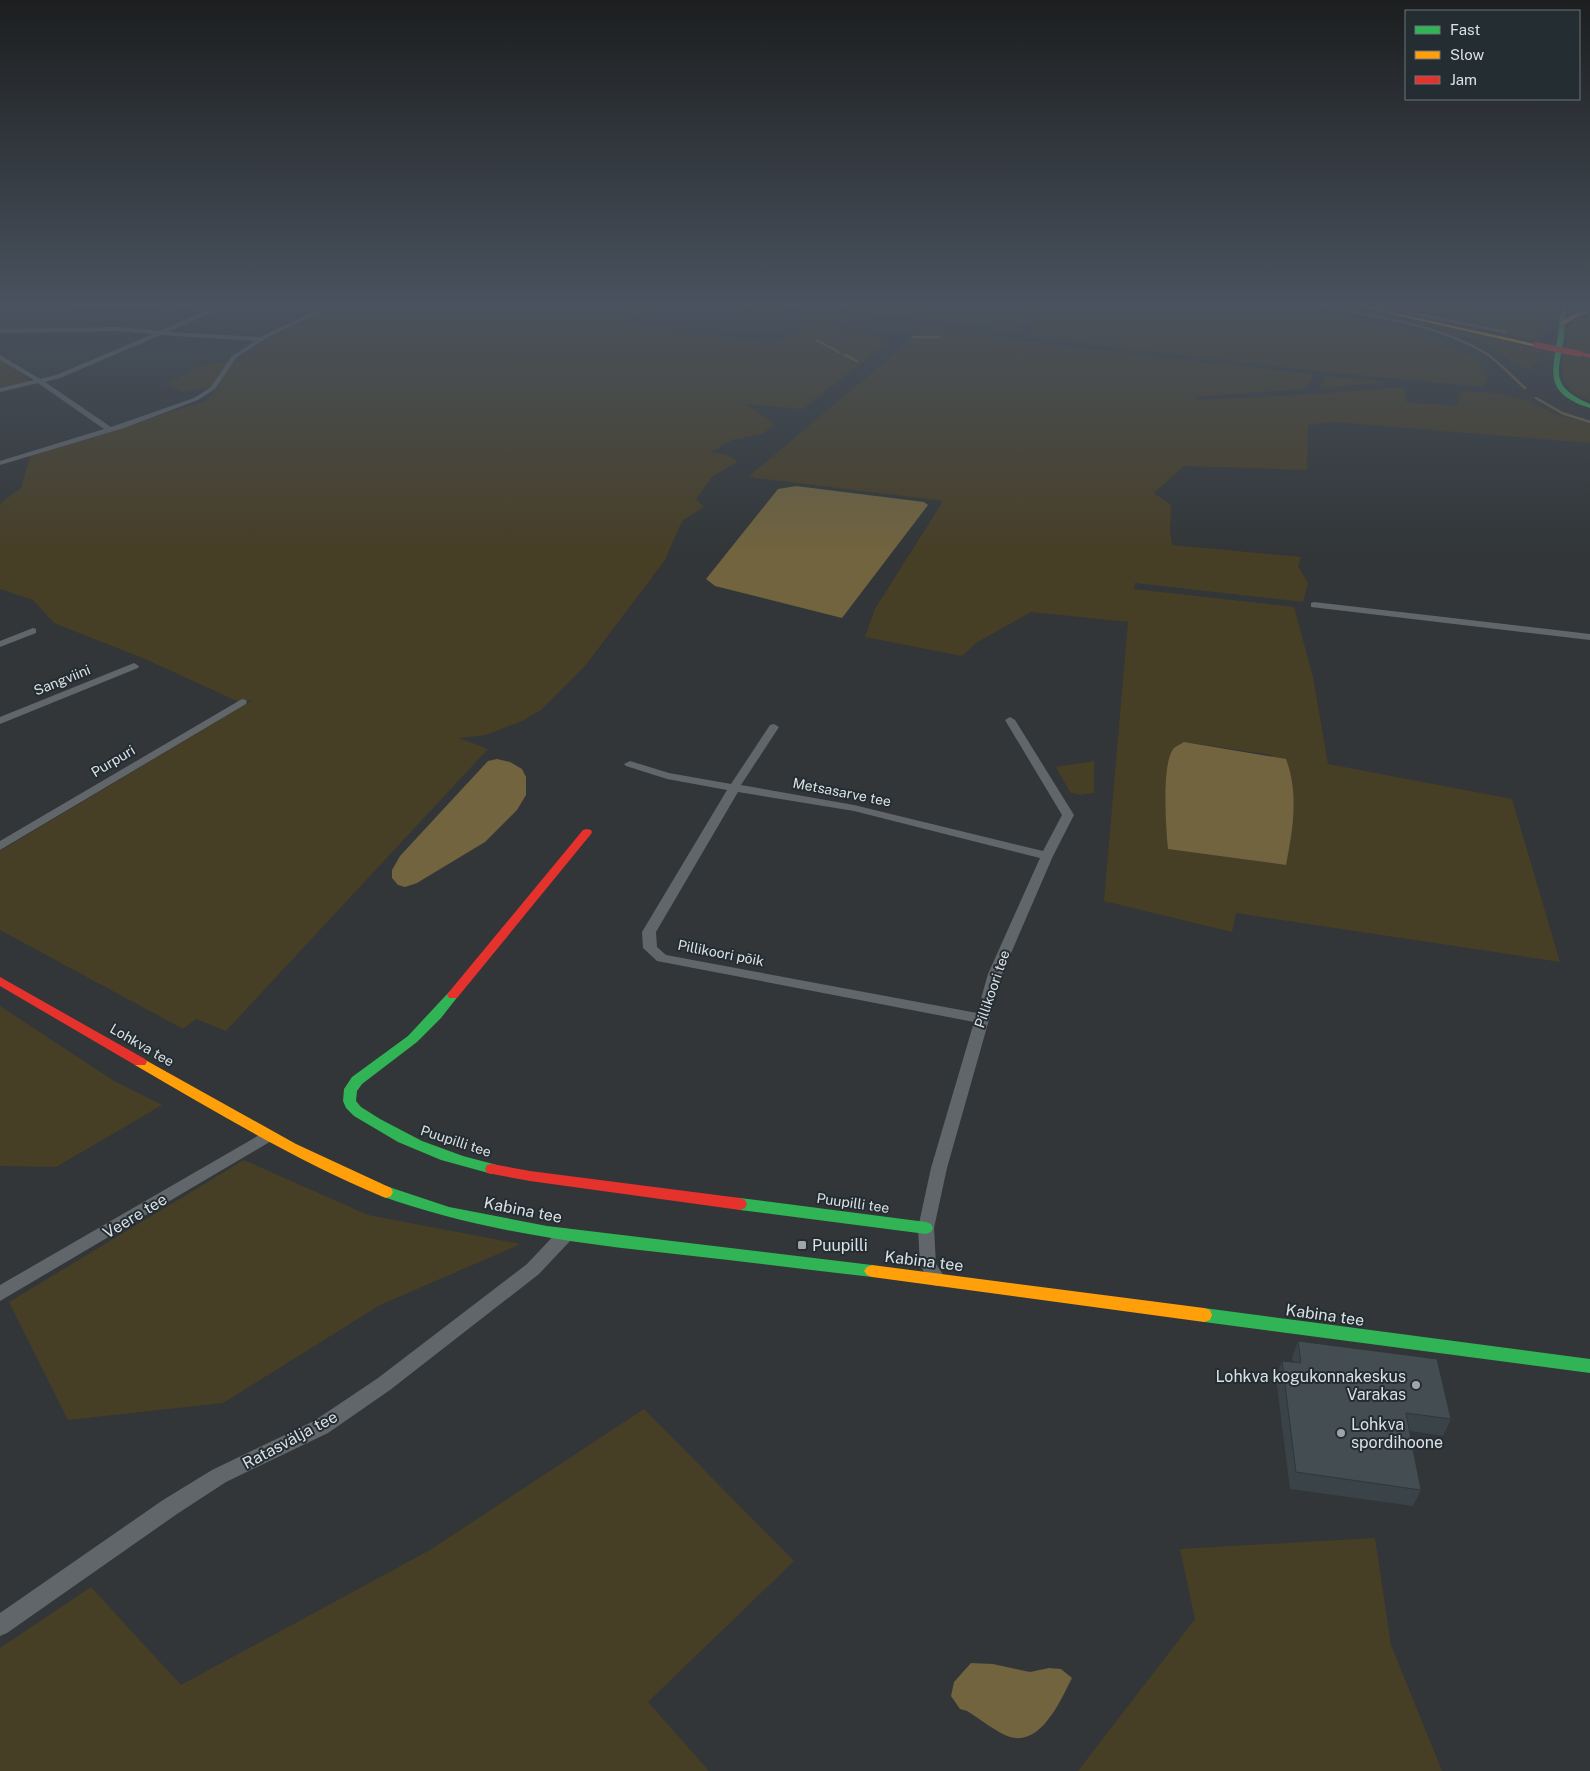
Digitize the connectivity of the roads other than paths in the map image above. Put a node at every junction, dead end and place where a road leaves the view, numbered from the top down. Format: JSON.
{"nodes":[{"id":1,"x":47,"y":388,"type":"edge"},
{"id":2,"x":212,"y":388,"type":"edge"},
{"id":3,"x":1560,"y":388,"type":"edge"},
{"id":4,"x":1565,"y":394,"type":"junction"},
{"id":5,"x":1590,"y":402,"type":"edge"},
{"id":6,"x":1590,"y":406,"type":"edge"},
{"id":7,"x":109,"y":429,"type":"junction"},
{"id":8,"x":1,"y":462,"type":"edge"},
{"id":9,"x":1314,"y":605,"type":"dead end"},
{"id":10,"x":33,"y":631,"type":"dead end"},
{"id":11,"x":1590,"y":637,"type":"edge"},
{"id":12,"x":0,"y":644,"type":"edge"},
{"id":13,"x":134,"y":666,"type":"dead end"},
{"id":14,"x":242,"y":702,"type":"dead end"},
{"id":15,"x":0,"y":720,"type":"edge"},
{"id":16,"x":1010,"y":720,"type":"dead end"},
{"id":17,"x":774,"y":727,"type":"dead end"},
{"id":18,"x":630,"y":764,"type":"dead end"},
{"id":19,"x":734,"y":788,"type":"junction"},
{"id":20,"x":587,"y":832,"type":"dead end"},
{"id":21,"x":0,"y":846,"type":"edge"},
{"id":22,"x":1047,"y":856,"type":"junction"},
{"id":23,"x":0,"y":981,"type":"edge"},
{"id":24,"x":981,"y":1019,"type":"junction"},
{"id":25,"x":268,"y":1136,"type":"junction"},
{"id":26,"x":926,"y":1228,"type":"junction"},
{"id":27,"x":565,"y":1235,"type":"junction"},
{"id":28,"x":937,"y":1279,"type":"junction"},
{"id":29,"x":0,"y":1294,"type":"edge"},
{"id":30,"x":1590,"y":1366,"type":"edge"},
{"id":31,"x":0,"y":1626,"type":"edge"}],
"edges":[{"from":1,"to":7,"type":"street"},
{"from":2,"to":7,"type":"street"},
{"from":3,"to":4,"type":"street"},
{"from":4,"to":5,"type":"street"},
{"from":4,"to":6,"type":"street"},
{"from":7,"to":8,"type":"street"},
{"from":9,"to":11,"type":"street"},
{"from":10,"to":12,"type":"street"},
{"from":13,"to":15,"type":"street","name":"Sangviini"},
{"from":14,"to":21,"type":"street","name":"Purpuri"},
{"from":16,"to":22,"type":"street","name":"Pillikoori tee"},
{"from":17,"to":19,"type":"street","name":"Pillikoori põik"},
{"from":18,"to":19,"type":"street","name":"Metsasarve tee"},
{"from":19,"to":22,"type":"street","name":"Metsasarve tee"},
{"from":19,"to":24,"type":"street","name":"Pillikoori põik"},
{"from":20,"to":26,"type":"street","name":"Puupilli tee"},
{"from":22,"to":24,"type":"street","name":"Pillikoori tee"},
{"from":23,"to":25,"type":"street","name":"Lohkva tee"},
{"from":24,"to":26,"type":"street","name":"Pillikoori tee"},
{"from":25,"to":27,"type":"street","name":"Kabina tee"},
{"from":25,"to":29,"type":"street","name":"Veere tee"},
{"from":26,"to":28,"type":"street","name":"Pillikoori tee"},
{"from":27,"to":28,"type":"street","name":"Kabina tee"},
{"from":27,"to":31,"type":"street","name":"Ratasvälja tee"},
{"from":28,"to":30,"type":"street","name":"Kabina tee"}]}
